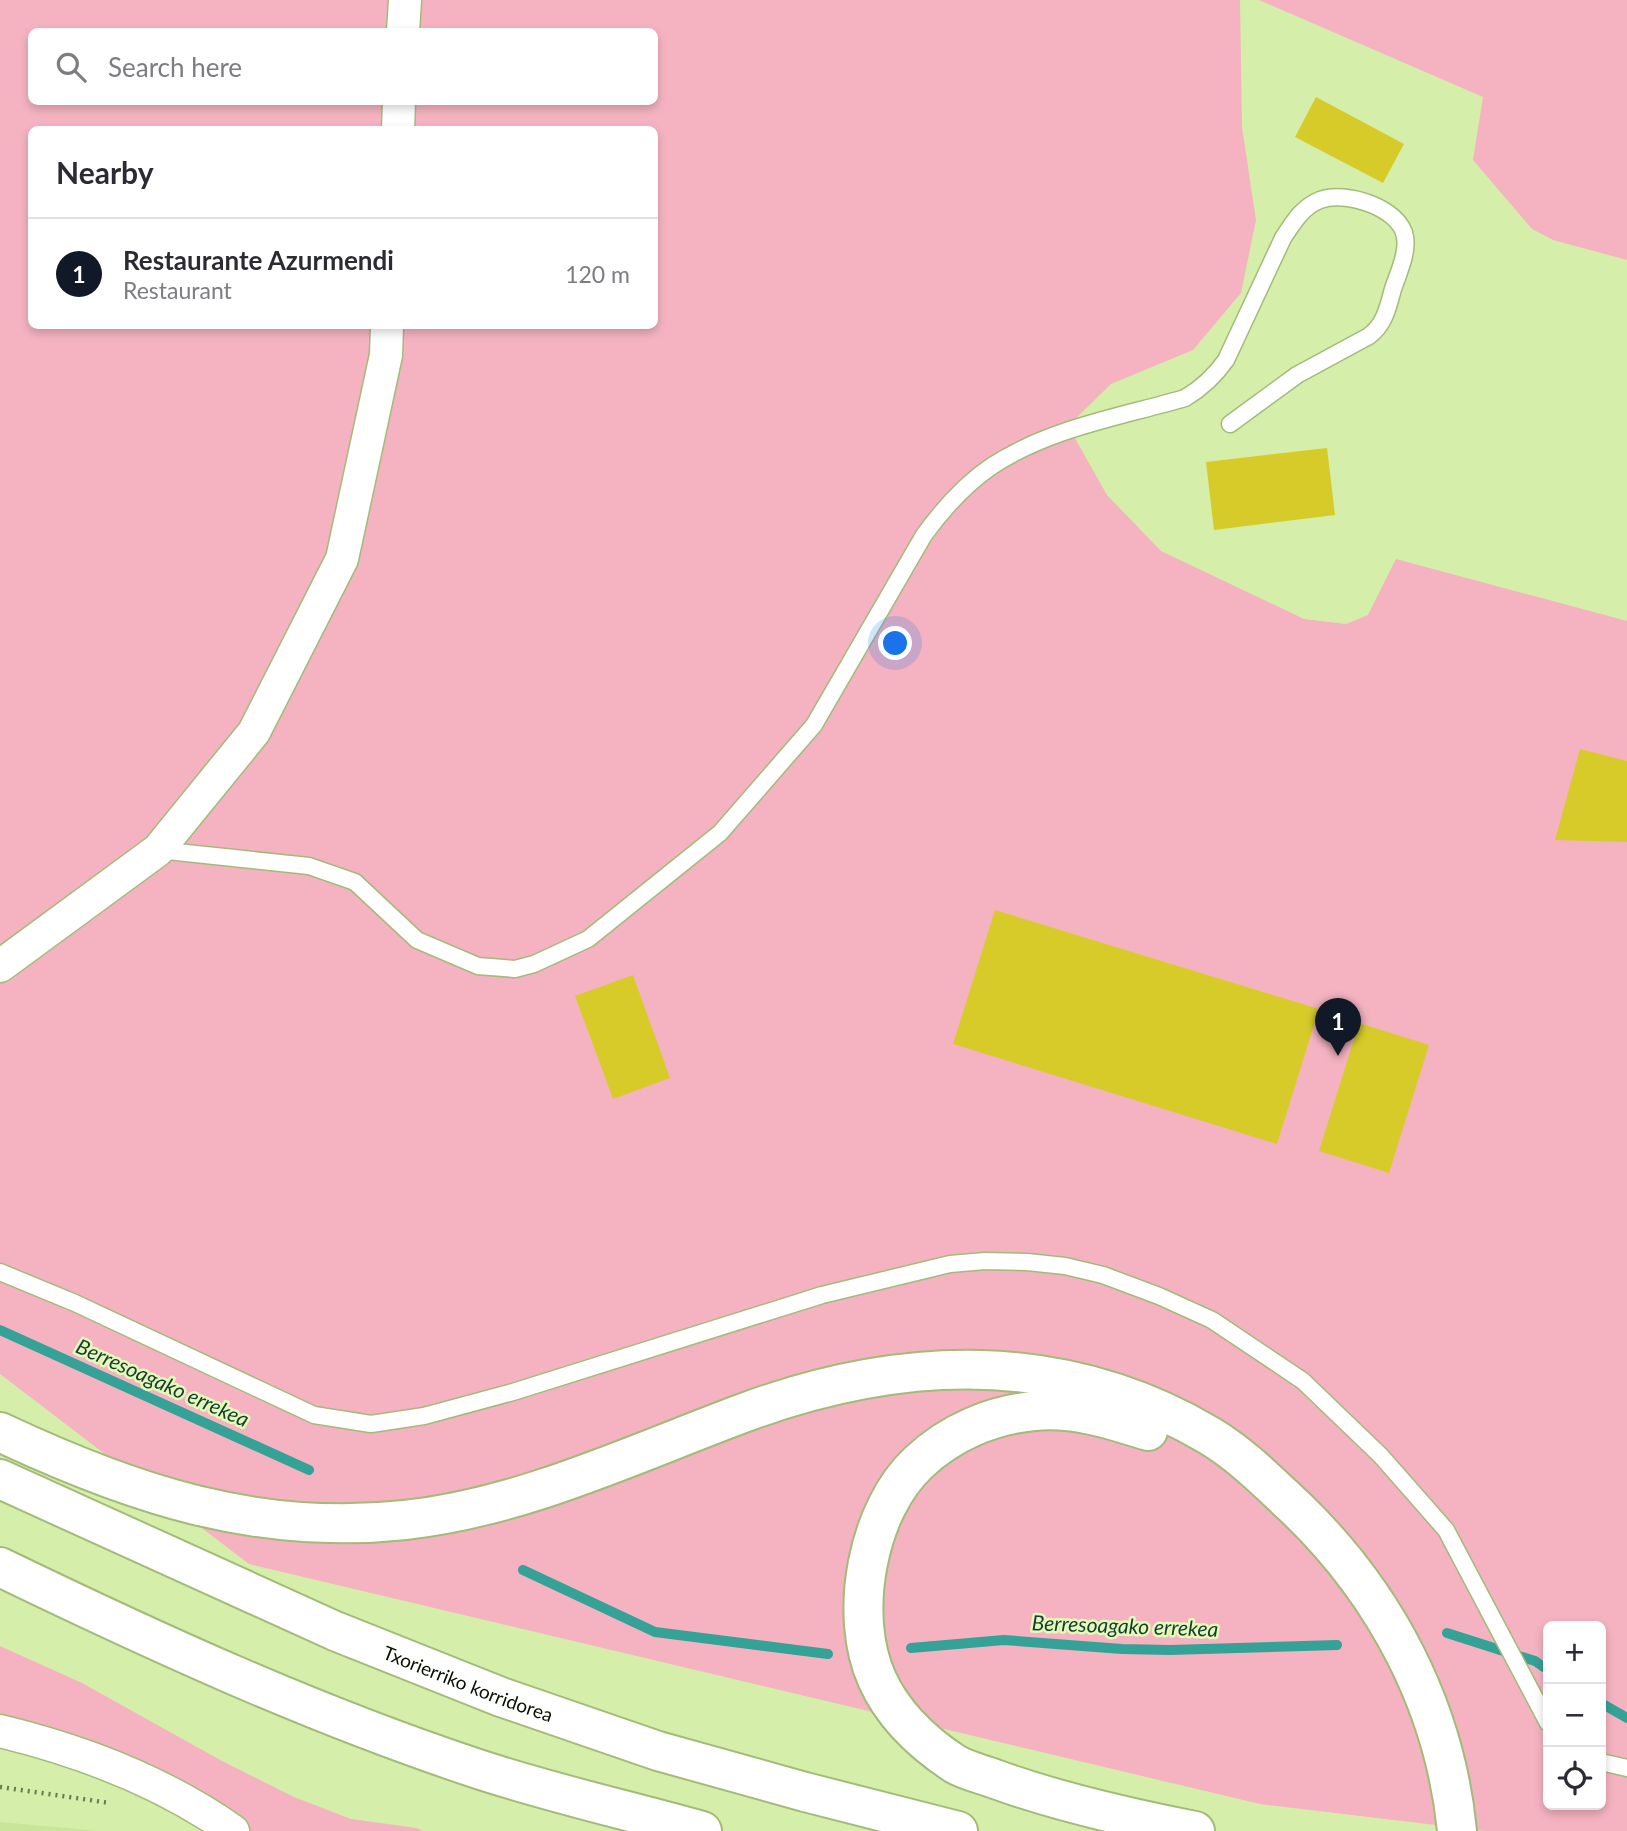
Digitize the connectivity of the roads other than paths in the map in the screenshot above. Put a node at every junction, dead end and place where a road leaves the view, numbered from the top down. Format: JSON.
{"nodes":[{"id":1,"x":405,"y":0,"type":"edge"},
{"id":2,"x":403,"y":28,"type":"edge"},
{"id":3,"x":399,"y":105,"type":"edge"},
{"id":4,"x":398,"y":126,"type":"edge"},
{"id":5,"x":387,"y":329,"type":"edge"},
{"id":6,"x":1230,"y":424,"type":"dead end"},
{"id":7,"x":158,"y":850,"type":"junction"},
{"id":8,"x":0,"y":966,"type":"edge"},
{"id":9,"x":0,"y":1272,"type":"edge"},
{"id":10,"x":0,"y":1432,"type":"edge"},
{"id":11,"x":0,"y":1479,"type":"edge"},
{"id":12,"x":1306,"y":1518,"type":"junction"},
{"id":13,"x":0,"y":1567,"type":"edge"},
{"id":14,"x":1543,"y":1714,"type":"edge"},
{"id":15,"x":0,"y":1731,"type":"edge"},
{"id":16,"x":1606,"y":1763,"type":"edge"},
{"id":17,"x":474,"y":1768,"type":"junction"},
{"id":18,"x":1627,"y":1768,"type":"edge"},
{"id":19,"x":204,"y":1821,"type":"edge"},
{"id":20,"x":233,"y":1831,"type":"edge"},
{"id":21,"x":626,"y":1831,"type":"edge"},
{"id":22,"x":702,"y":1831,"type":"edge"},
{"id":23,"x":958,"y":1831,"type":"edge"},
{"id":24,"x":1195,"y":1831,"type":"edge"},
{"id":25,"x":1457,"y":1831,"type":"edge"}],
"edges":[{"from":1,"to":2,"type":"street"},
{"from":3,"to":4,"type":"street"},
{"from":5,"to":7,"type":"street"},
{"from":6,"to":7,"type":"lane"},
{"from":7,"to":8,"type":"street"},
{"from":9,"to":14,"type":"lane"},
{"from":10,"to":12,"type":"highway"},
{"from":11,"to":23,"type":"highway","name":"Txorierriko korridorea"},
{"from":12,"to":24,"type":"highway"},
{"from":12,"to":25,"type":"highway"},
{"from":13,"to":17,"type":"highway"},
{"from":15,"to":19,"type":"street"},
{"from":16,"to":18,"type":"lane"},
{"from":17,"to":21,"type":"highway"},
{"from":17,"to":22,"type":"highway"},
{"from":19,"to":20,"type":"street"}]}
